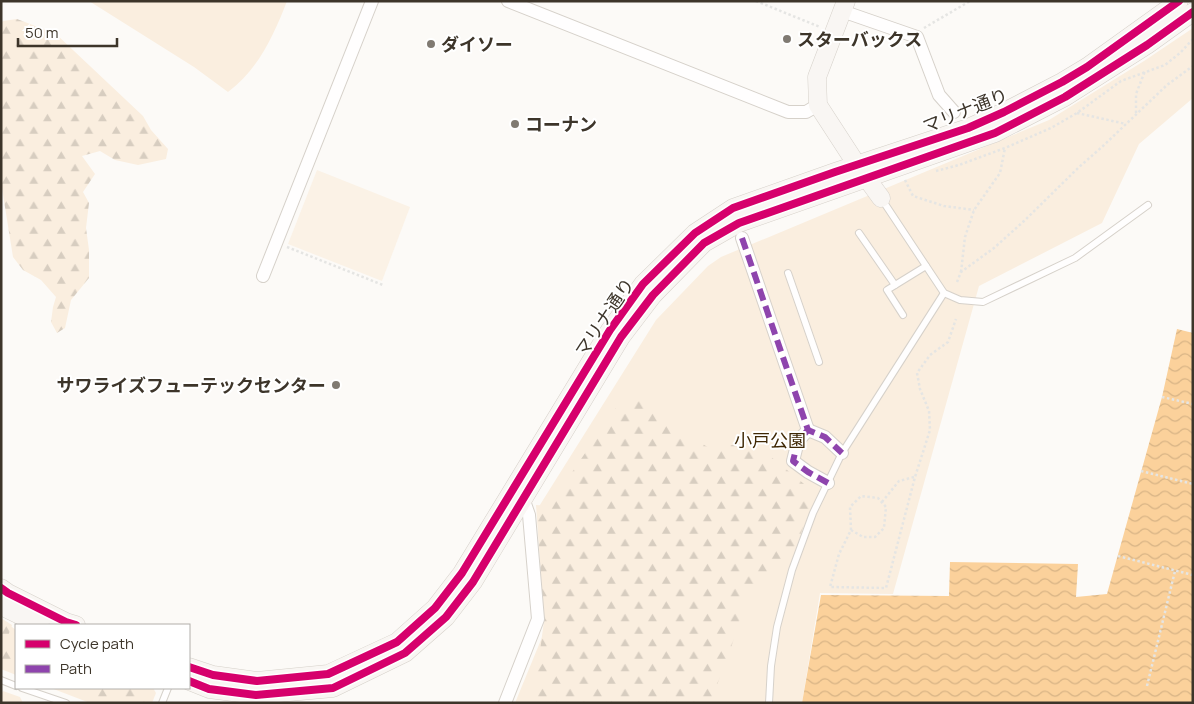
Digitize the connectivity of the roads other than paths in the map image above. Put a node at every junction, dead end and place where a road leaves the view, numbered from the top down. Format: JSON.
{"nodes":[{"id":1,"x":372,"y":1,"type":"edge"},
{"id":2,"x":508,"y":1,"type":"edge"},
{"id":3,"x":1179,"y":1,"type":"edge"},
{"id":4,"x":844,"y":6,"type":"edge"},
{"id":5,"x":1193,"y":12,"type":"edge"},
{"id":6,"x":818,"y":105,"type":"junction"},
{"id":7,"x":954,"y":112,"type":"dead end"},
{"id":8,"x":862,"y":171,"type":"junction"},
{"id":9,"x":881,"y":198,"type":"joint"},
{"id":10,"x":1148,"y":205,"type":"dead end"},
{"id":11,"x":859,"y":233,"type":"dead end"},
{"id":12,"x":742,"y":238,"type":"dead end"},
{"id":13,"x":926,"y":266,"type":"junction"},
{"id":14,"x":788,"y":273,"type":"dead end"},
{"id":15,"x":263,"y":276,"type":"dead end"},
{"id":16,"x":895,"y":285,"type":"junction"},
{"id":17,"x":944,"y":293,"type":"junction"},
{"id":18,"x":903,"y":315,"type":"dead end"},
{"id":19,"x":819,"y":362,"type":"dead end"},
{"id":20,"x":808,"y":430,"type":"junction"},
{"id":21,"x":842,"y":453,"type":"junction"},
{"id":22,"x":828,"y":483,"type":"junction"},
{"id":23,"x":523,"y":498,"type":"junction"},
{"id":24,"x":1,"y":588,"type":"edge"},
{"id":25,"x":1,"y":606,"type":"edge"},
{"id":26,"x":38,"y":624,"type":"edge"},
{"id":27,"x":74,"y":624,"type":"edge"},
{"id":28,"x":190,"y":667,"type":"edge"},
{"id":29,"x":1,"y":680,"type":"edge"},
{"id":30,"x":190,"y":681,"type":"edge"},
{"id":31,"x":15,"y":686,"type":"edge"},
{"id":32,"x":25,"y":689,"type":"edge"},
{"id":33,"x":168,"y":689,"type":"edge"},
{"id":34,"x":260,"y":699,"type":"edge"},
{"id":35,"x":66,"y":703,"type":"edge"},
{"id":36,"x":162,"y":703,"type":"edge"},
{"id":37,"x":505,"y":703,"type":"edge"},
{"id":38,"x":768,"y":703,"type":"edge"}],
"edges":[{"from":1,"to":15,"type":"street"},
{"from":2,"to":6,"type":"street"},
{"from":3,"to":8,"type":"street","name":"マリナ通り"},
{"from":4,"to":6,"type":"street"},
{"from":4,"to":7,"type":"street"},
{"from":5,"to":8,"type":"street","name":"マリナ通り"},
{"from":6,"to":8,"type":"street"},
{"from":8,"to":9,"type":"street"},
{"from":8,"to":23,"type":"street","name":"マリナ通り"},
{"from":8,"to":28,"type":"street","name":"マリナ通り"},
{"from":9,"to":13,"type":"lane"},
{"from":10,"to":17,"type":"lane"},
{"from":11,"to":16,"type":"lane"},
{"from":12,"to":20,"type":"street"},
{"from":13,"to":16,"type":"lane"},
{"from":13,"to":17,"type":"lane"},
{"from":14,"to":19,"type":"lane"},
{"from":16,"to":18,"type":"lane"},
{"from":17,"to":21,"type":"lane"},
{"from":20,"to":21,"type":"street"},
{"from":20,"to":22,"type":"street"},
{"from":21,"to":22,"type":"lane"},
{"from":22,"to":38,"type":"lane"},
{"from":23,"to":34,"type":"street","name":"マリナ通り"},
{"from":23,"to":37,"type":"street"},
{"from":24,"to":27,"type":"street"},
{"from":25,"to":26,"type":"street"},
{"from":29,"to":31,"type":"lane"},
{"from":30,"to":34,"type":"street","name":"マリナ通り"},
{"from":32,"to":35,"type":"lane"},
{"from":33,"to":36,"type":"lane"}]}
